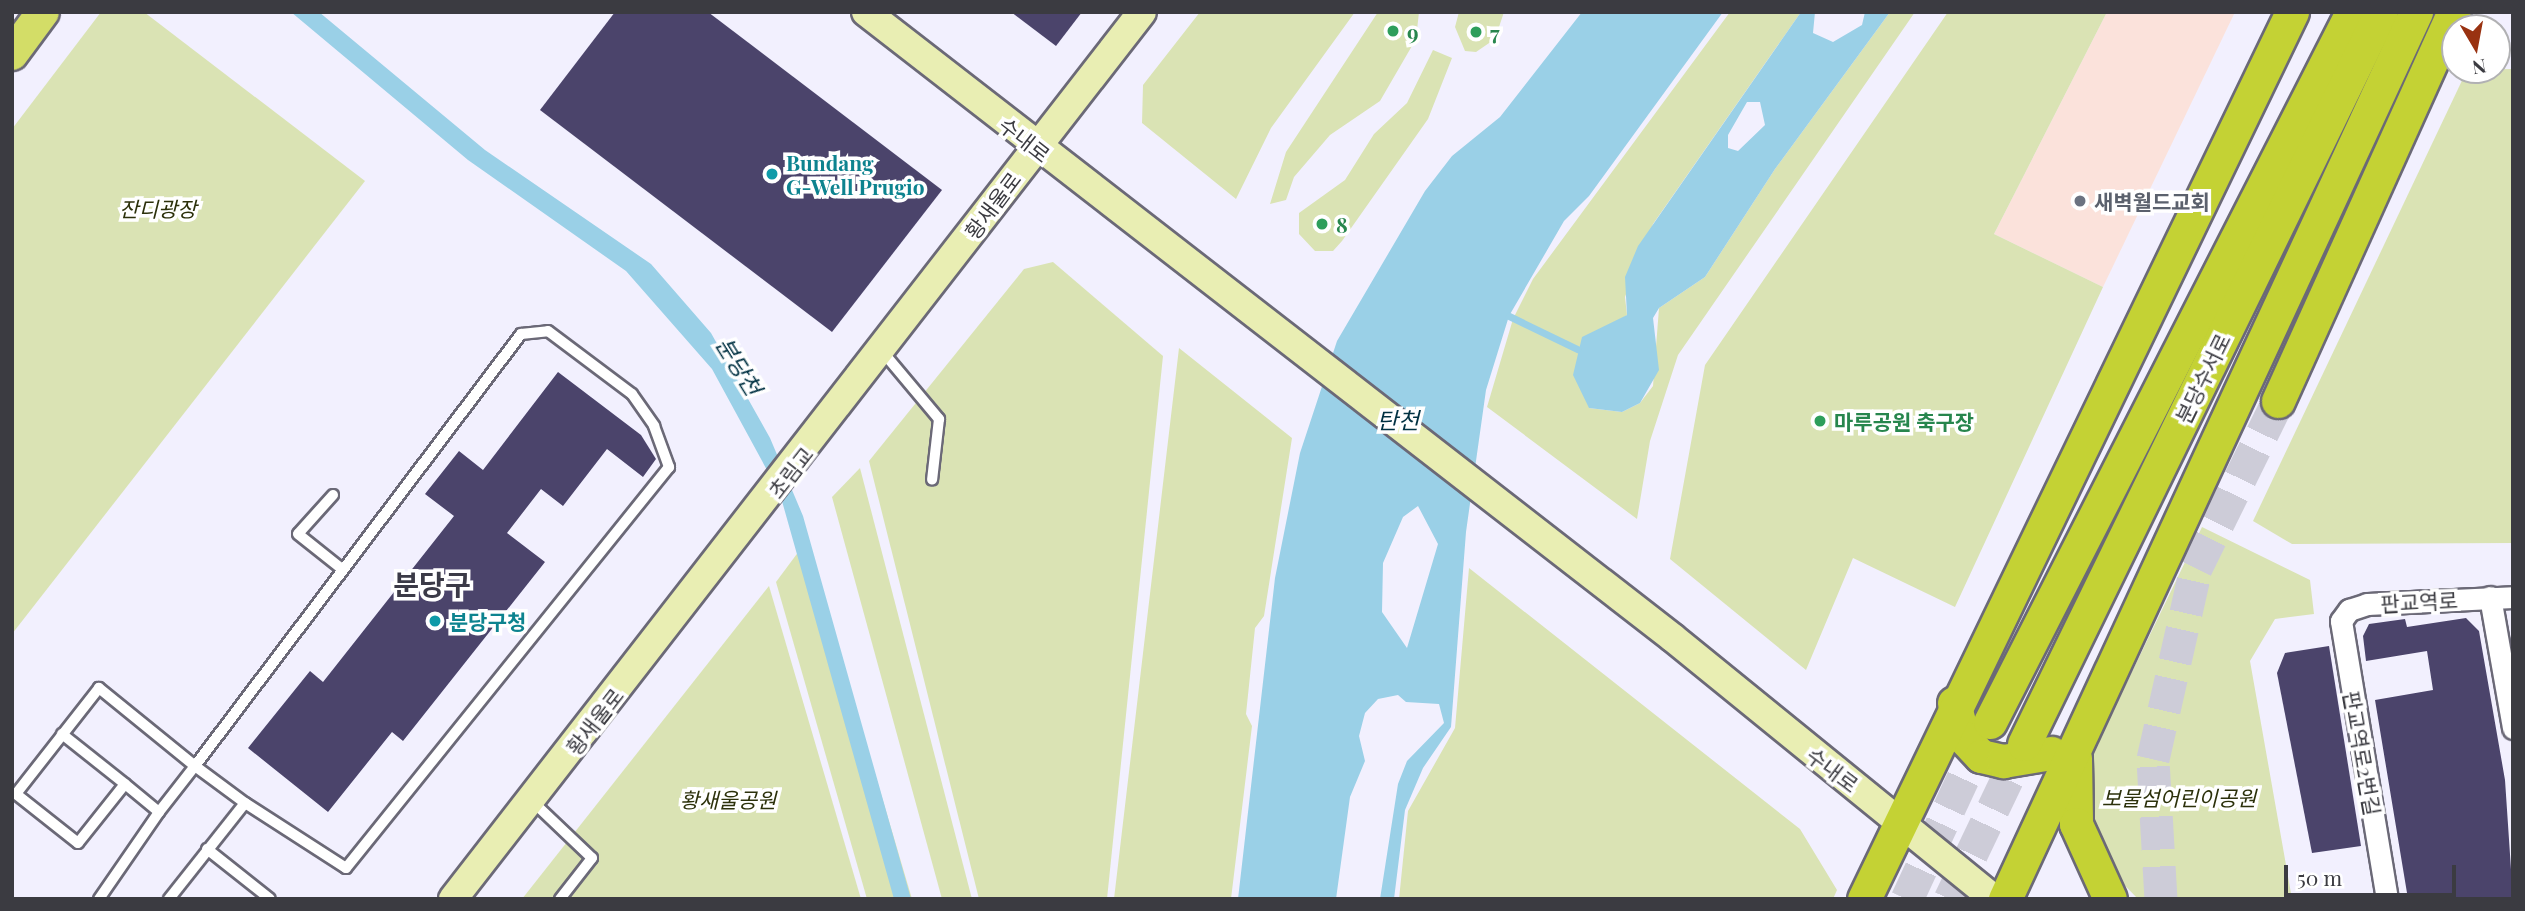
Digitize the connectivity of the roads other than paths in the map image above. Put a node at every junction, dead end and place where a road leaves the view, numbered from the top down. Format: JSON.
{"nodes":[{"id":1,"x":43,"y":12,"type":"edge"},
{"id":2,"x":866,"y":12,"type":"edge"},
{"id":3,"x":1142,"y":12,"type":"edge"},
{"id":4,"x":2292,"y":12,"type":"edge"},
{"id":5,"x":2352,"y":12,"type":"edge"},
{"id":6,"x":2381,"y":12,"type":"edge"},
{"id":7,"x":2416,"y":12,"type":"edge"},
{"id":8,"x":2454,"y":12,"type":"edge"},
{"id":9,"x":12,"y":54,"type":"edge"},
{"id":10,"x":1035,"y":147,"type":"junction"},
{"id":11,"x":882,"y":351,"type":"junction"},
{"id":12,"x":845,"y":400,"type":"joint"},
{"id":13,"x":2278,"y":401,"type":"tunnel mouth"},
{"id":14,"x":932,"y":480,"type":"dead end"},
{"id":15,"x":333,"y":495,"type":"dead end"},
{"id":16,"x":735,"y":543,"type":"joint"},
{"id":17,"x":342,"y":569,"type":"junction"},
{"id":18,"x":2490,"y":597,"type":"junction"},
{"id":19,"x":2513,"y":597,"type":"edge"},
{"id":20,"x":2349,"y":610,"type":"joint"},
{"id":21,"x":1954,"y":703,"type":"junction"},
{"id":22,"x":1990,"y":722,"type":"tunnel mouth"},
{"id":23,"x":2513,"y":728,"type":"edge"},
{"id":24,"x":62,"y":734,"type":"junction"},
{"id":25,"x":2076,"y":742,"type":"junction"},
{"id":26,"x":2024,"y":744,"type":"tunnel mouth"},
{"id":27,"x":195,"y":766,"type":"junction"},
{"id":28,"x":125,"y":784,"type":"junction"},
{"id":29,"x":531,"y":800,"type":"junction"},
{"id":30,"x":245,"y":803,"type":"junction"},
{"id":31,"x":159,"y":812,"type":"junction"},
{"id":32,"x":1899,"y":819,"type":"junction"},
{"id":33,"x":207,"y":849,"type":"junction"},
{"id":34,"x":99,"y":899,"type":"edge"},
{"id":35,"x":169,"y":899,"type":"edge"},
{"id":36,"x":270,"y":899,"type":"edge"},
{"id":37,"x":453,"y":899,"type":"edge"},
{"id":38,"x":560,"y":899,"type":"edge"},
{"id":39,"x":1864,"y":899,"type":"edge"},
{"id":40,"x":1994,"y":899,"type":"edge"},
{"id":41,"x":2005,"y":899,"type":"edge"},
{"id":42,"x":2110,"y":899,"type":"edge"},
{"id":43,"x":2387,"y":899,"type":"edge"}],
"edges":[{"from":1,"to":9,"type":"main road"},
{"from":2,"to":10,"type":"main road","name":"수내로"},
{"from":3,"to":10,"type":"main road","name":"황새울로"},
{"from":4,"to":21,"type":"highway"},
{"from":5,"to":22,"type":"highway","name":"분당수서로"},
{"from":6,"to":26,"type":"highway","name":"분당수서로"},
{"from":7,"to":25,"type":"highway"},
{"from":8,"to":13,"type":"highway"},
{"from":10,"to":11,"type":"main road","name":"황새울로"},
{"from":10,"to":32,"type":"main road","name":"수내로"},
{"from":11,"to":12,"type":"main road","name":"황새울로"},
{"from":11,"to":14,"type":"lane"},
{"from":12,"to":16,"type":"main road","name":"초림교"},
{"from":15,"to":17,"type":"lane"},
{"from":16,"to":29,"type":"main road","name":"황새울로"},
{"from":17,"to":27,"type":"lane"},
{"from":17,"to":30,"type":"lane"},
{"from":18,"to":19,"type":"street","name":"판교역로"},
{"from":18,"to":20,"type":"street","name":"판교역로"},
{"from":18,"to":23,"type":"street"},
{"from":20,"to":43,"type":"street","name":"판교역로2번길"},
{"from":21,"to":25,"type":"highway"},
{"from":21,"to":32,"type":"highway"},
{"from":24,"to":27,"type":"lane"},
{"from":24,"to":28,"type":"lane"},
{"from":24,"to":28,"type":"lane"},
{"from":25,"to":41,"type":"highway"},
{"from":25,"to":42,"type":"highway"},
{"from":27,"to":30,"type":"lane"},
{"from":27,"to":31,"type":"lane"},
{"from":28,"to":31,"type":"lane"},
{"from":29,"to":37,"type":"main road","name":"황새울로"},
{"from":29,"to":38,"type":"lane"},
{"from":30,"to":33,"type":"lane"},
{"from":31,"to":34,"type":"lane"},
{"from":32,"to":39,"type":"highway"},
{"from":32,"to":40,"type":"main road","name":"수내로"},
{"from":33,"to":35,"type":"lane"},
{"from":33,"to":36,"type":"lane"}]}
